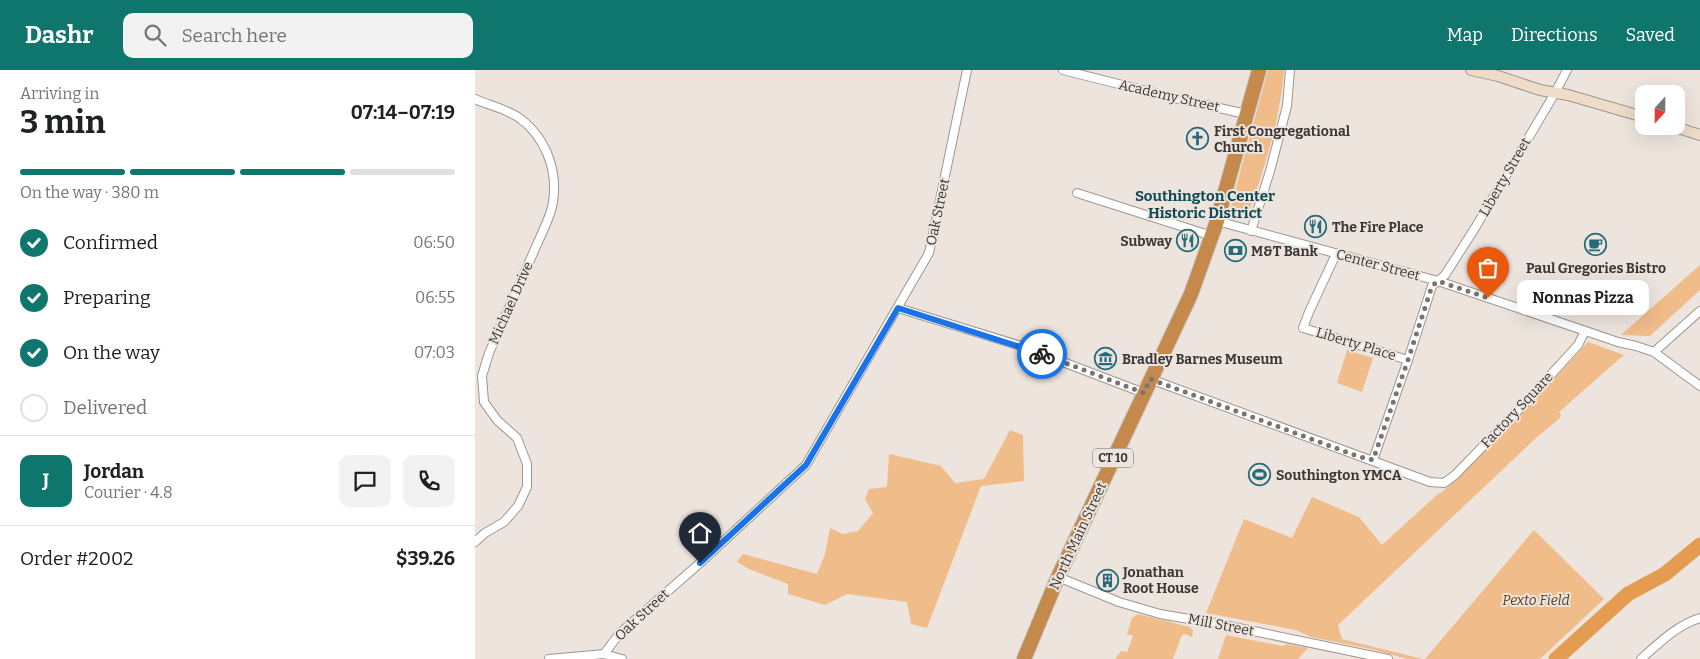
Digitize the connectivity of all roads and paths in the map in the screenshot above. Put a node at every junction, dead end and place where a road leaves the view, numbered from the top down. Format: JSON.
{"nodes":[{"id":1,"x":967,"y":70,"type":"edge"},
{"id":2,"x":1063,"y":70,"type":"edge"},
{"id":3,"x":1259,"y":70,"type":"edge"},
{"id":4,"x":1290,"y":70,"type":"edge"},
{"id":5,"x":1471,"y":70,"type":"edge"},
{"id":6,"x":1567,"y":70,"type":"edge"},
{"id":7,"x":1555,"y":93,"type":"junction"},
{"id":8,"x":475,"y":100,"type":"edge"},
{"id":9,"x":1246,"y":114,"type":"junction"},
{"id":10,"x":1635,"y":115,"type":"edge"},
{"id":11,"x":1685,"y":130,"type":"edge"},
{"id":12,"x":1700,"y":135,"type":"edge"},
{"id":13,"x":1077,"y":193,"type":"dead end"},
{"id":14,"x":1217,"y":221,"type":"junction"},
{"id":15,"x":1251,"y":231,"type":"junction"},
{"id":16,"x":1212,"y":236,"type":"junction"},
{"id":17,"x":1336,"y":254,"type":"junction"},
{"id":18,"x":1438,"y":281,"type":"junction"},
{"id":19,"x":898,"y":308,"type":"junction"},
{"id":20,"x":1700,"y":311,"type":"edge"},
{"id":21,"x":1585,"y":331,"type":"junction"},
{"id":22,"x":1654,"y":352,"type":"junction"},
{"id":23,"x":1408,"y":360,"type":"junction"},
{"id":24,"x":1150,"y":379,"type":"junction"},
{"id":25,"x":1700,"y":386,"type":"edge"},
{"id":26,"x":1144,"y":393,"type":"junction"},
{"id":27,"x":1373,"y":460,"type":"junction"},
{"id":28,"x":475,"y":542,"type":"edge"},
{"id":29,"x":1058,"y":577,"type":"junction"},
{"id":30,"x":1700,"y":618,"type":"edge"},
{"id":31,"x":604,"y":654,"type":"junction"},
{"id":32,"x":549,"y":659,"type":"edge"},
{"id":33,"x":622,"y":659,"type":"edge"},
{"id":34,"x":1024,"y":659,"type":"edge"},
{"id":35,"x":1388,"y":659,"type":"edge"},
{"id":36,"x":1641,"y":659,"type":"edge"}],
"edges":[{"from":1,"to":19,"type":"street","name":"Oak Street"},
{"from":2,"to":9,"type":"street","name":"Academy Street"},
{"from":3,"to":9,"type":"highway","number":"CT 10"},
{"from":4,"to":15,"type":"street"},
{"from":5,"to":7,"type":"street"},
{"from":6,"to":7,"type":"street","name":"Liberty Street"},
{"from":7,"to":10,"type":"street"},
{"from":7,"to":18,"type":"street","name":"Liberty Street"},
{"from":8,"to":28,"type":"street","name":"Michael Drive"},
{"from":9,"to":14,"type":"highway","number":"CT 10"},
{"from":11,"to":12,"type":"street"},
{"from":13,"to":16,"type":"street"},
{"from":14,"to":15,"type":"street","name":"Center Street"},
{"from":14,"to":16,"type":"highway","name":"North Main Street","number":"CT 10"},
{"from":15,"to":17,"type":"street","name":"Center Street"},
{"from":16,"to":24,"type":"highway","name":"North Main Street","number":"CT 10"},
{"from":17,"to":18,"type":"street","name":"Center Street"},
{"from":17,"to":23,"type":"street","name":"Liberty Place"},
{"from":18,"to":21,"type":"street","name":"Center Street"},
{"from":18,"to":23,"type":"street","name":"Liberty Street"},
{"from":19,"to":26,"type":"street"},
{"from":19,"to":31,"type":"street","name":"Oak Street"},
{"from":20,"to":22,"type":"street"},
{"from":21,"to":22,"type":"street","name":"Center Street"},
{"from":21,"to":27,"type":"street","name":"Factory Square"},
{"from":22,"to":25,"type":"street","name":"Center Street"},
{"from":23,"to":27,"type":"street","name":"Liberty Street"},
{"from":24,"to":26,"type":"highway","name":"North Main Street","number":"CT 10"},
{"from":24,"to":27,"type":"street"},
{"from":26,"to":29,"type":"highway","name":"North Main Street","number":"CT 10"},
{"from":29,"to":34,"type":"highway","name":"North Main Street","number":"CT 10"},
{"from":29,"to":35,"type":"street","name":"Mill Street"},
{"from":30,"to":36,"type":"street"},
{"from":31,"to":32,"type":"street"},
{"from":31,"to":33,"type":"street"}]}
